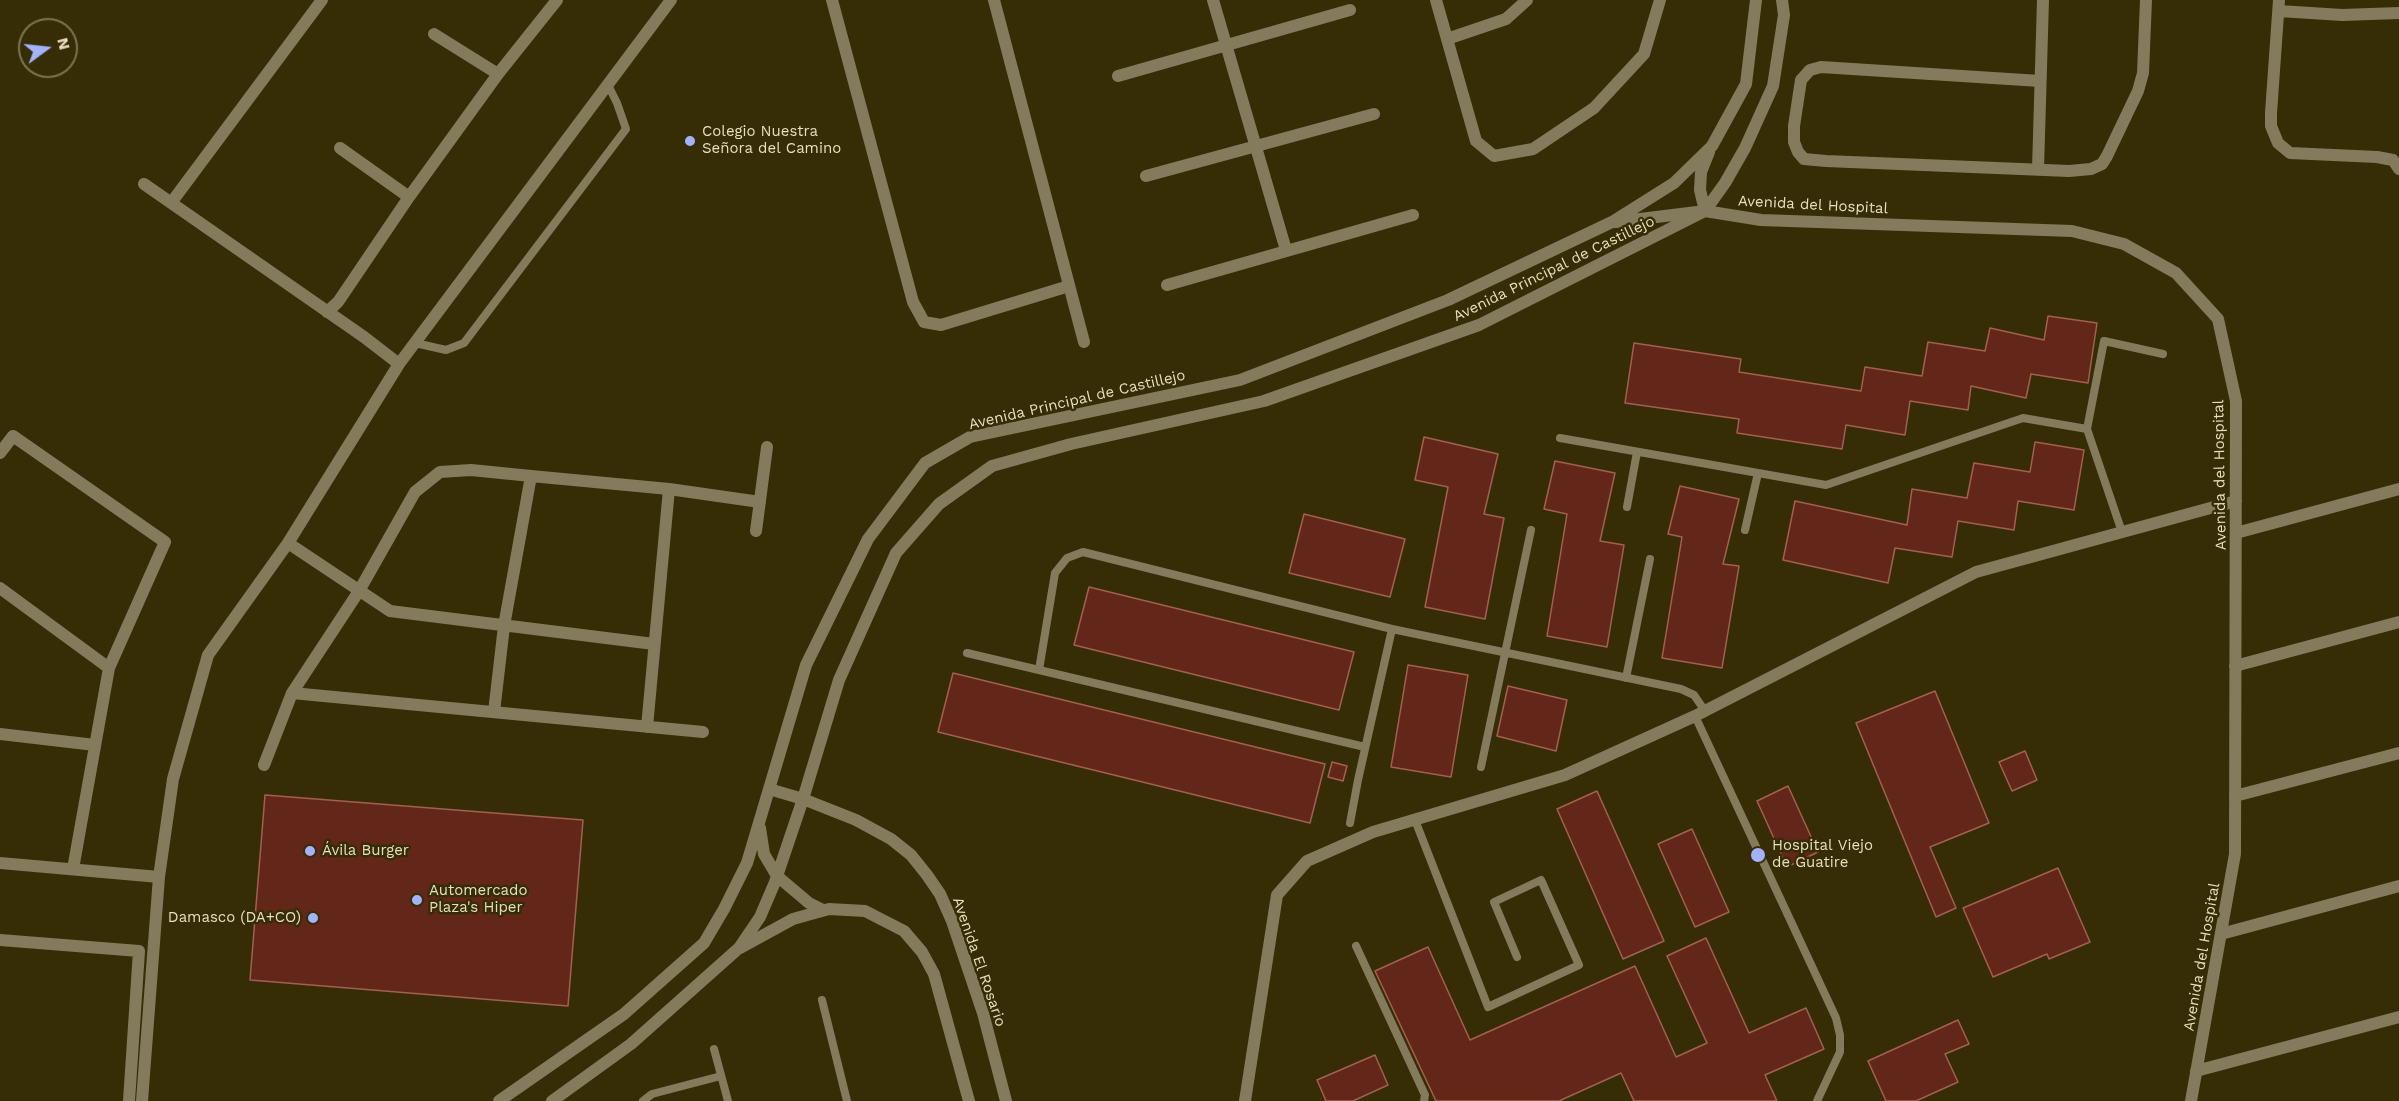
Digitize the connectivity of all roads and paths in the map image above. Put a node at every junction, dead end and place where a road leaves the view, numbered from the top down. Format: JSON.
{"nodes":[{"id":1,"x":322,"y":0,"type":"edge"},
{"id":2,"x":557,"y":0,"type":"edge"},
{"id":3,"x":671,"y":0,"type":"edge"},
{"id":4,"x":832,"y":0,"type":"edge"},
{"id":5,"x":994,"y":0,"type":"edge"},
{"id":6,"x":1214,"y":0,"type":"edge"},
{"id":7,"x":1436,"y":0,"type":"edge"},
{"id":8,"x":1527,"y":0,"type":"edge"},
{"id":9,"x":1660,"y":0,"type":"edge"},
{"id":10,"x":1756,"y":0,"type":"edge"},
{"id":11,"x":1782,"y":0,"type":"edge"},
{"id":12,"x":2043,"y":0,"type":"edge"},
{"id":13,"x":2146,"y":0,"type":"edge"},
{"id":14,"x":2279,"y":5,"type":"edge"},
{"id":15,"x":1350,"y":10,"type":"dead end"},
{"id":16,"x":2399,"y":13,"type":"edge"},
{"id":17,"x":434,"y":34,"type":"dead end"},
{"id":18,"x":1447,"y":39,"type":"junction"},
{"id":19,"x":1227,"y":46,"type":"junction"},
{"id":20,"x":498,"y":74,"type":"junction"},
{"id":21,"x":1118,"y":76,"type":"dead end"},
{"id":22,"x":2040,"y":81,"type":"junction"},
{"id":23,"x":608,"y":85,"type":"junction"},
{"id":24,"x":1374,"y":114,"type":"dead end"},
{"id":25,"x":1255,"y":145,"type":"junction"},
{"id":26,"x":1712,"y":146,"type":"junction"},
{"id":27,"x":340,"y":148,"type":"dead end"},
{"id":28,"x":2038,"y":169,"type":"junction"},
{"id":29,"x":2399,"y":169,"type":"edge"},
{"id":30,"x":1146,"y":176,"type":"dead end"},
{"id":31,"x":144,"y":184,"type":"dead end"},
{"id":32,"x":409,"y":196,"type":"junction"},
{"id":33,"x":171,"y":203,"type":"junction"},
{"id":34,"x":1705,"y":212,"type":"junction"},
{"id":35,"x":1413,"y":215,"type":"dead end"},
{"id":36,"x":1612,"y":222,"type":"junction"},
{"id":37,"x":1286,"y":250,"type":"junction"},
{"id":38,"x":1167,"y":285,"type":"dead end"},
{"id":39,"x":1069,"y":286,"type":"junction"},
{"id":40,"x":327,"y":312,"type":"junction"},
{"id":41,"x":1084,"y":342,"type":"dead end"},
{"id":42,"x":415,"y":343,"type":"junction"},
{"id":43,"x":2163,"y":354,"type":"dead end"},
{"id":44,"x":399,"y":364,"type":"junction"},
{"id":45,"x":2087,"y":429,"type":"junction"},
{"id":46,"x":1560,"y":438,"type":"dead end"},
{"id":47,"x":767,"y":447,"type":"dead end"},
{"id":48,"x":1637,"y":452,"type":"junction"},
{"id":49,"x":0,"y":453,"type":"edge"},
{"id":50,"x":1758,"y":473,"type":"junction"},
{"id":51,"x":531,"y":476,"type":"junction"},
{"id":52,"x":669,"y":489,"type":"junction"},
{"id":53,"x":2399,"y":489,"type":"edge"},
{"id":54,"x":2236,"y":501,"type":"junction"},
{"id":55,"x":760,"y":502,"type":"junction"},
{"id":56,"x":1627,"y":507,"type":"dead end"},
{"id":57,"x":1531,"y":530,"type":"dead end"},
{"id":58,"x":1745,"y":530,"type":"dead end"},
{"id":59,"x":756,"y":531,"type":"dead end"},
{"id":60,"x":2122,"y":532,"type":"junction"},
{"id":61,"x":2236,"y":533,"type":"junction"},
{"id":62,"x":288,"y":543,"type":"junction"},
{"id":63,"x":1650,"y":559,"type":"dead end"},
{"id":64,"x":0,"y":588,"type":"edge"},
{"id":65,"x":359,"y":591,"type":"junction"},
{"id":66,"x":2399,"y":622,"type":"edge"},
{"id":67,"x":504,"y":626,"type":"junction"},
{"id":68,"x":1392,"y":629,"type":"junction"},
{"id":69,"x":654,"y":644,"type":"junction"},
{"id":70,"x":1505,"y":652,"type":"junction"},
{"id":71,"x":967,"y":653,"type":"dead end"},
{"id":72,"x":2235,"y":666,"type":"junction"},
{"id":73,"x":109,"y":668,"type":"junction"},
{"id":74,"x":1040,"y":670,"type":"junction"},
{"id":75,"x":1626,"y":678,"type":"junction"},
{"id":76,"x":292,"y":693,"type":"junction"},
{"id":77,"x":494,"y":712,"type":"junction"},
{"id":78,"x":1700,"y":714,"type":"junction"},
{"id":79,"x":647,"y":727,"type":"junction"},
{"id":80,"x":703,"y":732,"type":"dead end"},
{"id":81,"x":0,"y":734,"type":"edge"},
{"id":82,"x":95,"y":745,"type":"junction"},
{"id":83,"x":1365,"y":747,"type":"junction"},
{"id":84,"x":2399,"y":753,"type":"edge"},
{"id":85,"x":264,"y":765,"type":"dead end"},
{"id":86,"x":1481,"y":767,"type":"dead end"},
{"id":87,"x":769,"y":789,"type":"junction"},
{"id":88,"x":2235,"y":796,"type":"junction"},
{"id":89,"x":802,"y":799,"type":"junction"},
{"id":90,"x":1415,"y":820,"type":"junction"},
{"id":91,"x":759,"y":821,"type":"junction"},
{"id":92,"x":1350,"y":823,"type":"dead end"},
{"id":93,"x":0,"y":863,"type":"edge"},
{"id":94,"x":73,"y":869,"type":"junction"},
{"id":95,"x":777,"y":876,"type":"junction"},
{"id":96,"x":159,"y":877,"type":"junction"},
{"id":97,"x":2399,"y":886,"type":"edge"},
{"id":98,"x":823,"y":910,"type":"junction"},
{"id":99,"x":2221,"y":934,"type":"junction"},
{"id":100,"x":0,"y":939,"type":"edge"},
{"id":101,"x":1356,"y":946,"type":"dead end"},
{"id":102,"x":739,"y":948,"type":"junction"},
{"id":103,"x":1517,"y":957,"type":"dead end"},
{"id":104,"x":822,"y":1000,"type":"dead end"},
{"id":105,"x":2399,"y":1017,"type":"edge"},
{"id":106,"x":714,"y":1049,"type":"dead end"},
{"id":107,"x":2196,"y":1071,"type":"junction"},
{"id":108,"x":721,"y":1076,"type":"junction"},
{"id":109,"x":129,"y":1101,"type":"edge"},
{"id":110,"x":142,"y":1101,"type":"edge"},
{"id":111,"x":499,"y":1101,"type":"edge"},
{"id":112,"x":552,"y":1101,"type":"edge"},
{"id":113,"x":643,"y":1101,"type":"edge"},
{"id":114,"x":729,"y":1101,"type":"edge"},
{"id":115,"x":847,"y":1101,"type":"edge"},
{"id":116,"x":969,"y":1101,"type":"edge"},
{"id":117,"x":1006,"y":1101,"type":"edge"},
{"id":118,"x":1245,"y":1101,"type":"edge"},
{"id":119,"x":1424,"y":1101,"type":"edge"},
{"id":120,"x":1817,"y":1101,"type":"edge"},
{"id":121,"x":2191,"y":1101,"type":"edge"}],
"edges":[{"from":1,"to":33,"type":"street"},
{"from":2,"to":20,"type":"street"},
{"from":3,"to":23,"type":"street"},
{"from":4,"to":39,"type":"street"},
{"from":5,"to":39,"type":"street"},
{"from":6,"to":19,"type":"street"},
{"from":7,"to":18,"type":"street"},
{"from":8,"to":18,"type":"street"},
{"from":9,"to":18,"type":"street"},
{"from":10,"to":26,"type":"street","name":"Avenida Principal de Castillejo"},
{"from":11,"to":34,"type":"street","name":"Avenida Principal de Castillejo"},
{"from":12,"to":22,"type":"street"},
{"from":13,"to":28,"type":"street"},
{"from":14,"to":16,"type":"street"},
{"from":14,"to":29,"type":"street"},
{"from":15,"to":19,"type":"street"},
{"from":17,"to":20,"type":"street"},
{"from":19,"to":21,"type":"street"},
{"from":19,"to":25,"type":"street"},
{"from":20,"to":32,"type":"street"},
{"from":22,"to":28,"type":"street"},
{"from":22,"to":28,"type":"street"},
{"from":23,"to":42,"type":"street"},
{"from":23,"to":42,"type":"lane"},
{"from":24,"to":25,"type":"street"},
{"from":25,"to":30,"type":"street"},
{"from":25,"to":37,"type":"street"},
{"from":26,"to":34,"type":"street"},
{"from":26,"to":36,"type":"street","name":"Avenida Principal de Castillejo"},
{"from":27,"to":32,"type":"street"},
{"from":31,"to":33,"type":"street"},
{"from":32,"to":40,"type":"street"},
{"from":33,"to":40,"type":"street"},
{"from":34,"to":36,"type":"street","name":"Avenida del Hospital"},
{"from":34,"to":54,"type":"street","name":"Avenida del Hospital"},
{"from":34,"to":89,"type":"street","name":"Avenida Principal de Castillejo"},
{"from":35,"to":37,"type":"street"},
{"from":36,"to":87,"type":"street","name":"Avenida Principal de Castillejo"},
{"from":37,"to":38,"type":"street"},
{"from":39,"to":41,"type":"street"},
{"from":40,"to":44,"type":"street"},
{"from":42,"to":44,"type":"street"},
{"from":43,"to":45,"type":"lane"},
{"from":44,"to":62,"type":"street"},
{"from":45,"to":50,"type":"lane"},
{"from":45,"to":60,"type":"lane"},
{"from":46,"to":48,"type":"lane"},
{"from":47,"to":55,"type":"street"},
{"from":48,"to":50,"type":"lane"},
{"from":48,"to":56,"type":"lane"},
{"from":49,"to":73,"type":"street"},
{"from":50,"to":58,"type":"lane"},
{"from":51,"to":52,"type":"street"},
{"from":51,"to":65,"type":"street"},
{"from":51,"to":67,"type":"street"},
{"from":52,"to":55,"type":"street"},
{"from":52,"to":69,"type":"street"},
{"from":53,"to":61,"type":"street"},
{"from":54,"to":60,"type":"street"},
{"from":54,"to":61,"type":"street","name":"Avenida del Hospital"},
{"from":55,"to":59,"type":"street"},
{"from":57,"to":70,"type":"lane"},
{"from":60,"to":78,"type":"street"},
{"from":61,"to":72,"type":"street","name":"Avenida del Hospital"},
{"from":62,"to":65,"type":"street"},
{"from":62,"to":96,"type":"street"},
{"from":63,"to":75,"type":"lane"},
{"from":64,"to":73,"type":"street"},
{"from":65,"to":67,"type":"street"},
{"from":65,"to":76,"type":"street"},
{"from":66,"to":72,"type":"street"},
{"from":67,"to":69,"type":"street"},
{"from":67,"to":77,"type":"street"},
{"from":68,"to":70,"type":"lane"},
{"from":68,"to":74,"type":"lane"},
{"from":68,"to":83,"type":"lane"},
{"from":69,"to":79,"type":"street"},
{"from":70,"to":75,"type":"lane"},
{"from":70,"to":86,"type":"lane"},
{"from":71,"to":74,"type":"lane"},
{"from":72,"to":88,"type":"street","name":"Avenida del Hospital"},
{"from":73,"to":82,"type":"street"},
{"from":74,"to":83,"type":"lane"},
{"from":75,"to":78,"type":"lane"},
{"from":76,"to":77,"type":"street"},
{"from":76,"to":85,"type":"street"},
{"from":77,"to":79,"type":"street"},
{"from":78,"to":90,"type":"street"},
{"from":78,"to":120,"type":"lane"},
{"from":79,"to":80,"type":"street"},
{"from":81,"to":82,"type":"street"},
{"from":82,"to":94,"type":"street"},
{"from":83,"to":92,"type":"lane"},
{"from":84,"to":88,"type":"street"},
{"from":87,"to":89,"type":"street","name":"Avenida El Rosario"},
{"from":87,"to":91,"type":"street","name":"Avenida Principal de Castillejo"},
{"from":88,"to":99,"type":"street","name":"Avenida del Hospital"},
{"from":89,"to":95,"type":"street","name":"Avenida Principal de Castillejo"},
{"from":89,"to":117,"type":"street","name":"Avenida El Rosario"},
{"from":90,"to":103,"type":"lane"},
{"from":90,"to":118,"type":"street"},
{"from":91,"to":95,"type":"street"},
{"from":91,"to":111,"type":"street","name":"Avenida Principal de Castillejo"},
{"from":93,"to":94,"type":"street"},
{"from":94,"to":96,"type":"street"},
{"from":95,"to":98,"type":"street"},
{"from":95,"to":102,"type":"street","name":"Avenida Principal de Castillejo"},
{"from":96,"to":110,"type":"street"},
{"from":97,"to":99,"type":"street"},
{"from":98,"to":102,"type":"street"},
{"from":98,"to":116,"type":"street"},
{"from":99,"to":107,"type":"street","name":"Avenida del Hospital"},
{"from":100,"to":109,"type":"street"},
{"from":101,"to":119,"type":"lane"},
{"from":102,"to":112,"type":"street","name":"Avenida Principal de Castillejo"},
{"from":104,"to":115,"type":"lane"},
{"from":105,"to":107,"type":"street"},
{"from":106,"to":108,"type":"lane"},
{"from":107,"to":121,"type":"street","name":"Avenida del Hospital"},
{"from":108,"to":113,"type":"lane"},
{"from":108,"to":114,"type":"lane"}]}
